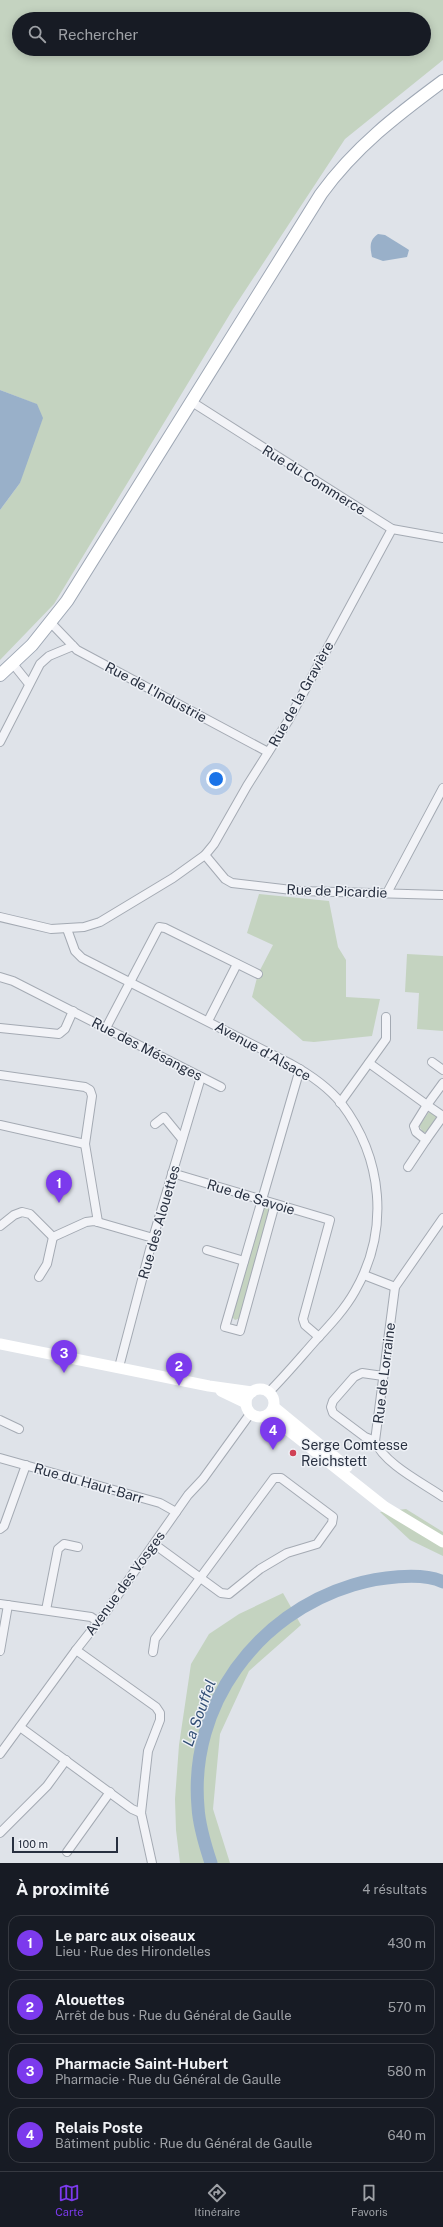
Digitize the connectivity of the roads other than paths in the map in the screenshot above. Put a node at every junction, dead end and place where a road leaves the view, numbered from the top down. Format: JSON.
{"nodes":[{"id":1,"x":443,"y":81,"type":"edge"},
{"id":2,"x":192,"y":402,"type":"junction"},
{"id":3,"x":392,"y":529,"type":"junction"},
{"id":4,"x":443,"y":538,"type":"edge"},
{"id":5,"x":51,"y":623,"type":"junction"},
{"id":6,"x":73,"y":646,"type":"junction"},
{"id":7,"x":13,"y":664,"type":"junction"},
{"id":8,"x":0,"y":675,"type":"edge"},
{"id":9,"x":29,"y":684,"type":"junction"},
{"id":10,"x":0,"y":742,"type":"edge"},
{"id":11,"x":268,"y":752,"type":"junction"},
{"id":12,"x":443,"y":788,"type":"edge"},
{"id":13,"x":205,"y":855,"type":"junction"},
{"id":14,"x":387,"y":893,"type":"junction"},
{"id":15,"x":443,"y":895,"type":"edge"},
{"id":16,"x":0,"y":917,"type":"edge"},
{"id":17,"x":67,"y":929,"type":"junction"},
{"id":18,"x":237,"y":964,"type":"junction"},
{"id":19,"x":258,"y":974,"type":"dead end"},
{"id":20,"x":0,"y":977,"type":"edge"},
{"id":21,"x":130,"y":982,"type":"junction"},
{"id":22,"x":73,"y":1011,"type":"junction"},
{"id":23,"x":386,"y":1017,"type":"dead end"},
{"id":24,"x":208,"y":1021,"type":"junction"},
{"id":25,"x":0,"y":1028,"type":"edge"},
{"id":26,"x":106,"y":1028,"type":"junction"},
{"id":27,"x":432,"y":1062,"type":"dead end"},
{"id":28,"x":370,"y":1063,"type":"junction"},
{"id":29,"x":300,"y":1069,"type":"junction"},
{"id":30,"x":443,"y":1070,"type":"edge"},
{"id":31,"x":0,"y":1075,"type":"edge"},
{"id":32,"x":201,"y":1077,"type":"junction"},
{"id":33,"x":443,"y":1083,"type":"edge"},
{"id":34,"x":221,"y":1087,"type":"dead end"},
{"id":35,"x":340,"y":1102,"type":"junction"},
{"id":36,"x":427,"y":1105,"type":"junction"},
{"id":37,"x":443,"y":1116,"type":"edge"},
{"id":38,"x":155,"y":1124,"type":"dead end"},
{"id":39,"x":0,"y":1125,"type":"edge"},
{"id":40,"x":182,"y":1139,"type":"junction"},
{"id":41,"x":426,"y":1140,"type":"junction"},
{"id":42,"x":85,"y":1144,"type":"junction"},
{"id":43,"x":408,"y":1167,"type":"dead end"},
{"id":44,"x":172,"y":1173,"type":"junction"},
{"id":45,"x":262,"y":1200,"type":"junction"},
{"id":46,"x":275,"y":1204,"type":"junction"},
{"id":47,"x":443,"y":1218,"type":"edge"},
{"id":48,"x":98,"y":1222,"type":"junction"},
{"id":49,"x":0,"y":1226,"type":"edge"},
{"id":50,"x":53,"y":1237,"type":"junction"},
{"id":51,"x":153,"y":1238,"type":"junction"},
{"id":52,"x":207,"y":1250,"type":"dead end"},
{"id":53,"x":244,"y":1261,"type":"junction"},
{"id":54,"x":364,"y":1275,"type":"junction"},
{"id":55,"x":39,"y":1277,"type":"dead end"},
{"id":56,"x":395,"y":1287,"type":"junction"},
{"id":57,"x":319,"y":1337,"type":"junction"},
{"id":58,"x":0,"y":1344,"type":"edge"},
{"id":59,"x":119,"y":1367,"type":"junction"},
{"id":60,"x":383,"y":1376,"type":"junction"},
{"id":61,"x":209,"y":1386,"type":"junction"},
{"id":62,"x":252,"y":1392,"type":"junction"},
{"id":63,"x":269,"y":1392,"type":"junction"},
{"id":64,"x":248,"y":1409,"type":"junction"},
{"id":65,"x":271,"y":1411,"type":"junction"},
{"id":66,"x":0,"y":1420,"type":"edge"},
{"id":67,"x":19,"y":1430,"type":"dead end"},
{"id":68,"x":375,"y":1441,"type":"junction"},
{"id":69,"x":0,"y":1458,"type":"edge"},
{"id":70,"x":26,"y":1465,"type":"junction"},
{"id":71,"x":443,"y":1497,"type":"edge"},
{"id":72,"x":176,"y":1512,"type":"junction"},
{"id":73,"x":0,"y":1529,"type":"edge"},
{"id":74,"x":443,"y":1542,"type":"edge"},
{"id":75,"x":154,"y":1544,"type":"junction"},
{"id":76,"x":78,"y":1548,"type":"dead end"},
{"id":77,"x":201,"y":1577,"type":"junction"},
{"id":78,"x":4,"y":1605,"type":"edge"},
{"id":79,"x":46,"y":1610,"type":"junction"},
{"id":80,"x":97,"y":1622,"type":"junction"},
{"id":81,"x":0,"y":1650,"type":"edge"},
{"id":82,"x":76,"y":1650,"type":"junction"},
{"id":83,"x":152,"y":1652,"type":"dead end"},
{"id":84,"x":20,"y":1727,"type":"junction"},
{"id":85,"x":0,"y":1754,"type":"edge"},
{"id":86,"x":66,"y":1760,"type":"junction"},
{"id":87,"x":110,"y":1792,"type":"junction"},
{"id":88,"x":141,"y":1813,"type":"junction"},
{"id":89,"x":0,"y":1833,"type":"edge"},
{"id":90,"x":67,"y":1852,"type":"dead end"},
{"id":91,"x":152,"y":1863,"type":"edge"}],
"edges":[{"from":1,"to":2,"type":"main road"},
{"from":2,"to":3,"type":"street","name":"Rue du Commerce"},
{"from":2,"to":5,"type":"main road"},
{"from":3,"to":4,"type":"street","name":"Rue du Commerce"},
{"from":3,"to":11,"type":"street","name":"Rue de la Gravière"},
{"from":5,"to":6,"type":"street","name":"Rue de l'Industrie"},
{"from":5,"to":7,"type":"main road"},
{"from":6,"to":9,"type":"street"},
{"from":6,"to":11,"type":"street","name":"Rue de l'Industrie"},
{"from":7,"to":8,"type":"main road"},
{"from":7,"to":9,"type":"street"},
{"from":9,"to":10,"type":"street"},
{"from":11,"to":13,"type":"street","name":"Rue de la Gravière"},
{"from":12,"to":14,"type":"street"},
{"from":13,"to":14,"type":"street","name":"Rue de Picardie"},
{"from":13,"to":17,"type":"street","name":"Rue de la Gravière"},
{"from":14,"to":15,"type":"street","name":"Rue de Picardie"},
{"from":16,"to":17,"type":"street"},
{"from":17,"to":21,"type":"street","name":"Avenue d'Alsace"},
{"from":18,"to":19,"type":"street"},
{"from":18,"to":21,"type":"street"},
{"from":18,"to":24,"type":"street"},
{"from":20,"to":22,"type":"street","name":"Rue des Mésanges"},
{"from":21,"to":24,"type":"street","name":"Avenue d'Alsace"},
{"from":21,"to":26,"type":"street"},
{"from":22,"to":25,"type":"street"},
{"from":22,"to":26,"type":"street","name":"Rue des Mésanges"},
{"from":23,"to":28,"type":"street"},
{"from":24,"to":29,"type":"street","name":"Avenue d'Alsace"},
{"from":26,"to":32,"type":"street","name":"Rue des Mésanges"},
{"from":27,"to":30,"type":"street"},
{"from":28,"to":35,"type":"street"},
{"from":28,"to":36,"type":"street"},
{"from":29,"to":35,"type":"street","name":"Avenue d'Alsace"},
{"from":29,"to":45,"type":"street"},
{"from":31,"to":42,"type":"street"},
{"from":32,"to":34,"type":"street","name":"Rue des Mésanges"},
{"from":32,"to":40,"type":"street","name":"Rue des Alouettes"},
{"from":33,"to":36,"type":"street"},
{"from":35,"to":54,"type":"street","name":"Avenue d'Alsace"},
{"from":36,"to":37,"type":"street"},
{"from":36,"to":41,"type":"street"},
{"from":37,"to":41,"type":"street"},
{"from":38,"to":40,"type":"street"},
{"from":39,"to":42,"type":"street"},
{"from":40,"to":44,"type":"street","name":"Rue des Alouettes"},
{"from":41,"to":43,"type":"street"},
{"from":42,"to":48,"type":"street"},
{"from":44,"to":45,"type":"street","name":"Rue de Savoie"},
{"from":44,"to":51,"type":"street","name":"Rue des Alouettes"},
{"from":45,"to":46,"type":"street","name":"Rue de Savoie"},
{"from":45,"to":53,"type":"street"},
{"from":46,"to":53,"type":"street"},
{"from":46,"to":57,"type":"street","name":"Rue de Savoie"},
{"from":47,"to":56,"type":"street","name":"Rue de Lorraine"},
{"from":48,"to":50,"type":"street"},
{"from":48,"to":51,"type":"street"},
{"from":49,"to":50,"type":"street"},
{"from":50,"to":55,"type":"street"},
{"from":51,"to":59,"type":"street","name":"Rue des Alouettes"},
{"from":52,"to":53,"type":"street"},
{"from":54,"to":56,"type":"street"},
{"from":54,"to":57,"type":"street","name":"Avenue d'Alsace"},
{"from":56,"to":60,"type":"street","name":"Rue de Lorraine"},
{"from":57,"to":63,"type":"street","name":"Avenue d'Alsace"},
{"from":58,"to":59,"type":"main road"},
{"from":59,"to":61,"type":"main road"},
{"from":60,"to":68,"type":"street","name":"Rue de Lorraine"},
{"from":60,"to":68,"type":"street"},
{"from":61,"to":62,"type":"main road"},
{"from":61,"to":64,"type":"main road"},
{"from":62,"to":63,"type":"main road"},
{"from":62,"to":64,"type":"main road"},
{"from":63,"to":65,"type":"main road"},
{"from":64,"to":65,"type":"main road"},
{"from":64,"to":72,"type":"street","name":"Avenue des Vosges"},
{"from":65,"to":74,"type":"main road"},
{"from":66,"to":67,"type":"street"},
{"from":68,"to":71,"type":"street","name":"Rue de Lorraine"},
{"from":69,"to":70,"type":"street","name":"Rue du Haut-Barr"},
{"from":70,"to":72,"type":"street","name":"Rue du Haut-Barr"},
{"from":70,"to":73,"type":"street"},
{"from":72,"to":75,"type":"street","name":"Avenue des Vosges"},
{"from":75,"to":77,"type":"street"},
{"from":75,"to":80,"type":"street","name":"Avenue des Vosges"},
{"from":76,"to":79,"type":"street"},
{"from":77,"to":77,"type":"street"},
{"from":77,"to":83,"type":"street"},
{"from":78,"to":79,"type":"street"},
{"from":78,"to":81,"type":"street"},
{"from":79,"to":80,"type":"street"},
{"from":80,"to":82,"type":"street","name":"Avenue des Vosges"},
{"from":82,"to":84,"type":"street","name":"Avenue des Vosges"},
{"from":82,"to":88,"type":"street"},
{"from":84,"to":85,"type":"street","name":"Avenue des Vosges"},
{"from":84,"to":86,"type":"street"},
{"from":86,"to":87,"type":"street"},
{"from":86,"to":89,"type":"street"},
{"from":87,"to":88,"type":"street"},
{"from":87,"to":90,"type":"street"},
{"from":88,"to":91,"type":"street"}]}
